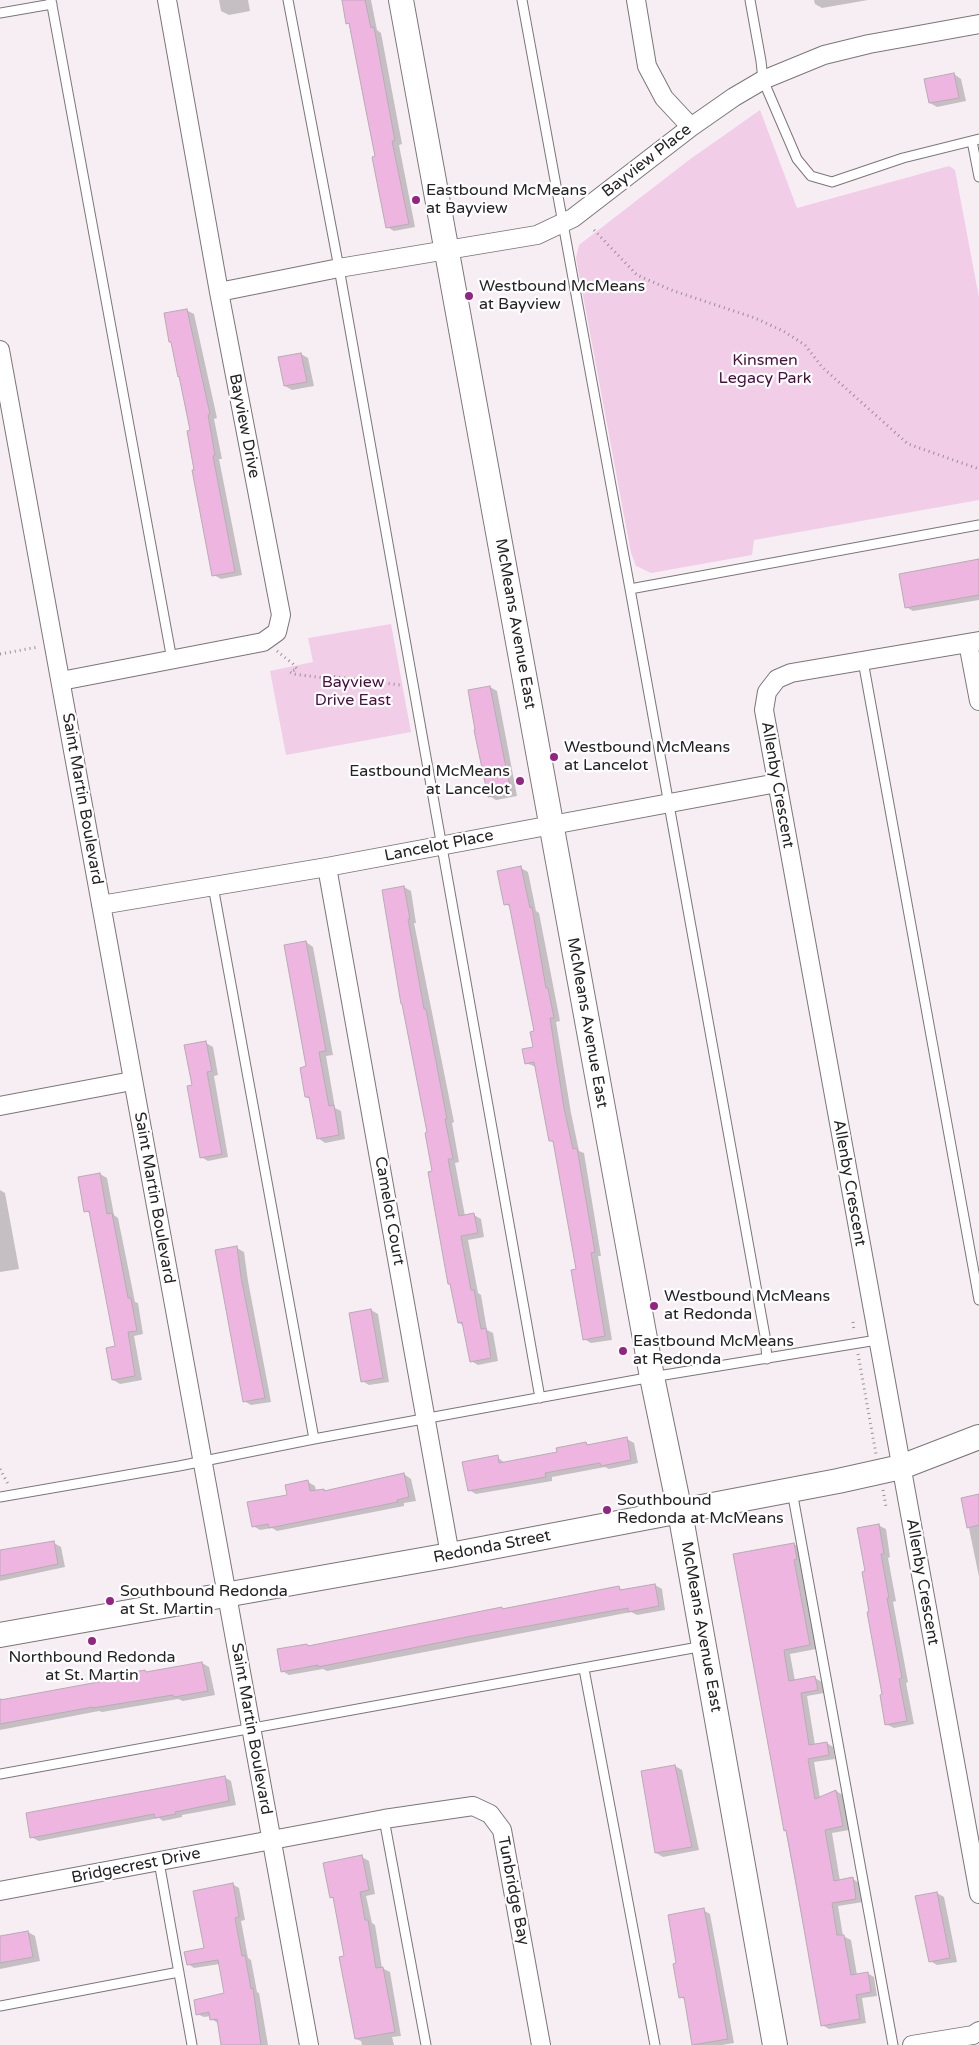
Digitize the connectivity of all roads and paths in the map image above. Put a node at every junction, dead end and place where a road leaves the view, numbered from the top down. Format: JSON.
{"nodes":[{"id":1,"x":167,"y":0,"type":"edge"},
{"id":2,"x":288,"y":0,"type":"edge"},
{"id":3,"x":401,"y":0,"type":"edge"},
{"id":4,"x":522,"y":0,"type":"edge"},
{"id":5,"x":636,"y":0,"type":"edge"},
{"id":6,"x":750,"y":0,"type":"edge"},
{"id":7,"x":51,"y":2,"type":"edge"},
{"id":8,"x":0,"y":13,"type":"edge"},
{"id":9,"x":979,"y":24,"type":"edge"},
{"id":10,"x":763,"y":80,"type":"junction"},
{"id":11,"x":691,"y":127,"type":"junction"},
{"id":12,"x":976,"y":140,"type":"edge"},
{"id":13,"x":979,"y":177,"type":"edge"},
{"id":14,"x":563,"y":223,"type":"junction"},
{"id":15,"x":594,"y":230,"type":"dead end"},
{"id":16,"x":447,"y":250,"type":"junction"},
{"id":17,"x":339,"y":268,"type":"junction"},
{"id":18,"x":219,"y":292,"type":"junction"},
{"id":19,"x":0,"y":350,"type":"edge"},
{"id":20,"x":979,"y":469,"type":"edge"},
{"id":21,"x":979,"y":525,"type":"edge"},
{"id":22,"x":630,"y":589,"type":"junction"},
{"id":23,"x":266,"y":641,"type":"junction"},
{"id":24,"x":974,"y":642,"type":"edge"},
{"id":25,"x":172,"y":660,"type":"junction"},
{"id":26,"x":863,"y":661,"type":"junction"},
{"id":27,"x":413,"y":679,"type":"junction"},
{"id":28,"x":61,"y":681,"type":"junction"},
{"id":29,"x":979,"y":701,"type":"edge"},
{"id":30,"x":777,"y":783,"type":"junction"},
{"id":31,"x":668,"y":803,"type":"junction"},
{"id":32,"x":551,"y":824,"type":"junction"},
{"id":33,"x":443,"y":846,"type":"junction"},
{"id":34,"x":327,"y":867,"type":"junction"},
{"id":35,"x":213,"y":886,"type":"junction"},
{"id":36,"x":101,"y":905,"type":"junction"},
{"id":37,"x":132,"y":1081,"type":"junction"},
{"id":38,"x":0,"y":1106,"type":"edge"},
{"id":39,"x":979,"y":1300,"type":"edge"},
{"id":40,"x":852,"y":1322,"type":"dead end"},
{"id":41,"x":877,"y":1340,"type":"junction"},
{"id":42,"x":856,"y":1343,"type":"junction"},
{"id":43,"x":767,"y":1359,"type":"junction"},
{"id":44,"x":652,"y":1377,"type":"junction"},
{"id":45,"x":540,"y":1398,"type":"junction"},
{"id":46,"x":427,"y":1419,"type":"junction"},
{"id":47,"x":979,"y":1437,"type":"edge"},
{"id":48,"x":314,"y":1439,"type":"junction"},
{"id":49,"x":202,"y":1461,"type":"junction"},
{"id":50,"x":890,"y":1469,"type":"junction"},
{"id":51,"x":792,"y":1490,"type":"junction"},
{"id":52,"x":0,"y":1497,"type":"edge"},
{"id":53,"x":886,"y":1507,"type":"dead end"},
{"id":54,"x":680,"y":1512,"type":"junction"},
{"id":55,"x":450,"y":1555,"type":"junction"},
{"id":56,"x":226,"y":1594,"type":"junction"},
{"id":57,"x":0,"y":1635,"type":"edge"},
{"id":58,"x":704,"y":1646,"type":"junction"},
{"id":59,"x":584,"y":1669,"type":"junction"},
{"id":60,"x":250,"y":1728,"type":"junction"},
{"id":61,"x":0,"y":1774,"type":"edge"},
{"id":62,"x":384,"y":1819,"type":"junction"},
{"id":63,"x":271,"y":1840,"type":"junction"},
{"id":64,"x":159,"y":1862,"type":"junction"},
{"id":65,"x":0,"y":1891,"type":"edge"},
{"id":66,"x":979,"y":1894,"type":"edge"},
{"id":67,"x":179,"y":1972,"type":"junction"},
{"id":68,"x":0,"y":2006,"type":"edge"},
{"id":69,"x":979,"y":2031,"type":"edge"},
{"id":70,"x":192,"y":2045,"type":"edge"},
{"id":71,"x":309,"y":2045,"type":"edge"},
{"id":72,"x":426,"y":2045,"type":"edge"},
{"id":73,"x":541,"y":2045,"type":"edge"},
{"id":74,"x":655,"y":2045,"type":"edge"},
{"id":75,"x":775,"y":2045,"type":"edge"},
{"id":76,"x":893,"y":2045,"type":"edge"},
{"id":77,"x":912,"y":2045,"type":"edge"}],
"edges":[{"from":1,"to":18,"type":"street","name":"Bayview Drive"},
{"from":2,"to":17,"type":"lane"},
{"from":3,"to":16,"type":"street","name":"McMeans Avenue East"},
{"from":4,"to":14,"type":"lane"},
{"from":5,"to":11,"type":"street"},
{"from":6,"to":10,"type":"lane"},
{"from":7,"to":8,"type":"lane"},
{"from":7,"to":25,"type":"lane"},
{"from":9,"to":10,"type":"street","name":"Bayview Place"},
{"from":10,"to":11,"type":"street","name":"Bayview Place"},
{"from":10,"to":12,"type":"lane"},
{"from":11,"to":14,"type":"street","name":"Bayview Place"},
{"from":12,"to":13,"type":"lane"},
{"from":14,"to":16,"type":"street","name":"Bayview Place"},
{"from":14,"to":22,"type":"lane"},
{"from":15,"to":20,"type":"path"},
{"from":16,"to":17,"type":"street","name":"Bayview Place"},
{"from":16,"to":32,"type":"street","name":"McMeans Avenue East"},
{"from":17,"to":18,"type":"street","name":"Bayview Place"},
{"from":17,"to":27,"type":"lane"},
{"from":18,"to":23,"type":"street","name":"Bayview Drive"},
{"from":19,"to":28,"type":"street","name":"Saint Martin Boulevard"},
{"from":21,"to":22,"type":"lane"},
{"from":22,"to":31,"type":"lane"},
{"from":23,"to":25,"type":"street"},
{"from":23,"to":27,"type":"path"},
{"from":24,"to":26,"type":"street","name":"Allenby Crescent"},
{"from":24,"to":29,"type":"street"},
{"from":25,"to":28,"type":"street"},
{"from":26,"to":30,"type":"street","name":"Allenby Crescent"},
{"from":26,"to":39,"type":"lane"},
{"from":27,"to":33,"type":"lane"},
{"from":28,"to":36,"type":"street","name":"Saint Martin Boulevard"},
{"from":30,"to":31,"type":"street","name":"Lancelot Place"},
{"from":30,"to":41,"type":"street","name":"Allenby Crescent"},
{"from":31,"to":32,"type":"street","name":"Lancelot Place"},
{"from":31,"to":43,"type":"lane"},
{"from":32,"to":33,"type":"street","name":"Lancelot Place"},
{"from":32,"to":44,"type":"street","name":"McMeans Avenue East"},
{"from":33,"to":34,"type":"street","name":"Lancelot Place"},
{"from":33,"to":45,"type":"lane"},
{"from":34,"to":35,"type":"street","name":"Lancelot Place"},
{"from":34,"to":46,"type":"street","name":"Camelot Court"},
{"from":35,"to":36,"type":"street","name":"Lancelot Place"},
{"from":35,"to":48,"type":"lane"},
{"from":36,"to":37,"type":"street","name":"Saint Martin Boulevard"},
{"from":37,"to":38,"type":"street"},
{"from":37,"to":49,"type":"street","name":"Saint Martin Boulevard"},
{"from":40,"to":42,"type":"path"},
{"from":41,"to":42,"type":"lane"},
{"from":41,"to":50,"type":"street","name":"Allenby Crescent"},
{"from":42,"to":43,"type":"lane"},
{"from":42,"to":50,"type":"path"},
{"from":43,"to":44,"type":"lane"},
{"from":44,"to":45,"type":"lane"},
{"from":44,"to":54,"type":"street","name":"McMeans Avenue East"},
{"from":45,"to":46,"type":"lane"},
{"from":46,"to":48,"type":"lane"},
{"from":46,"to":55,"type":"street","name":"Camelot Court"},
{"from":47,"to":50,"type":"street","name":"Redonda Street"},
{"from":48,"to":49,"type":"lane"},
{"from":49,"to":52,"type":"lane"},
{"from":49,"to":56,"type":"street","name":"Saint Martin Boulevard"},
{"from":50,"to":51,"type":"street","name":"Redonda Street"},
{"from":50,"to":53,"type":"path"},
{"from":50,"to":66,"type":"street","name":"Allenby Crescent"},
{"from":51,"to":54,"type":"street","name":"Redonda Street"},
{"from":51,"to":76,"type":"lane"},
{"from":54,"to":55,"type":"street","name":"Redonda Street"},
{"from":54,"to":58,"type":"street","name":"McMeans Avenue East"},
{"from":55,"to":56,"type":"street","name":"Redonda Street"},
{"from":56,"to":57,"type":"street","name":"Redonda Street"},
{"from":56,"to":60,"type":"street","name":"Saint Martin Boulevard"},
{"from":58,"to":59,"type":"lane"},
{"from":58,"to":75,"type":"street","name":"McMeans Avenue East"},
{"from":59,"to":60,"type":"lane"},
{"from":59,"to":74,"type":"lane"},
{"from":60,"to":61,"type":"lane"},
{"from":60,"to":63,"type":"street","name":"Saint Martin Boulevard"},
{"from":62,"to":63,"type":"street","name":"Tunbridge Bay"},
{"from":62,"to":72,"type":"lane"},
{"from":62,"to":73,"type":"street","name":"Tunbridge Bay"},
{"from":63,"to":64,"type":"street","name":"Bridgecrest Drive"},
{"from":63,"to":71,"type":"street","name":"Saint Martin Boulevard"},
{"from":64,"to":65,"type":"street","name":"Bridgecrest Drive"},
{"from":64,"to":67,"type":"lane"},
{"from":67,"to":68,"type":"lane"},
{"from":67,"to":70,"type":"lane"},
{"from":69,"to":77,"type":"street"}]}
